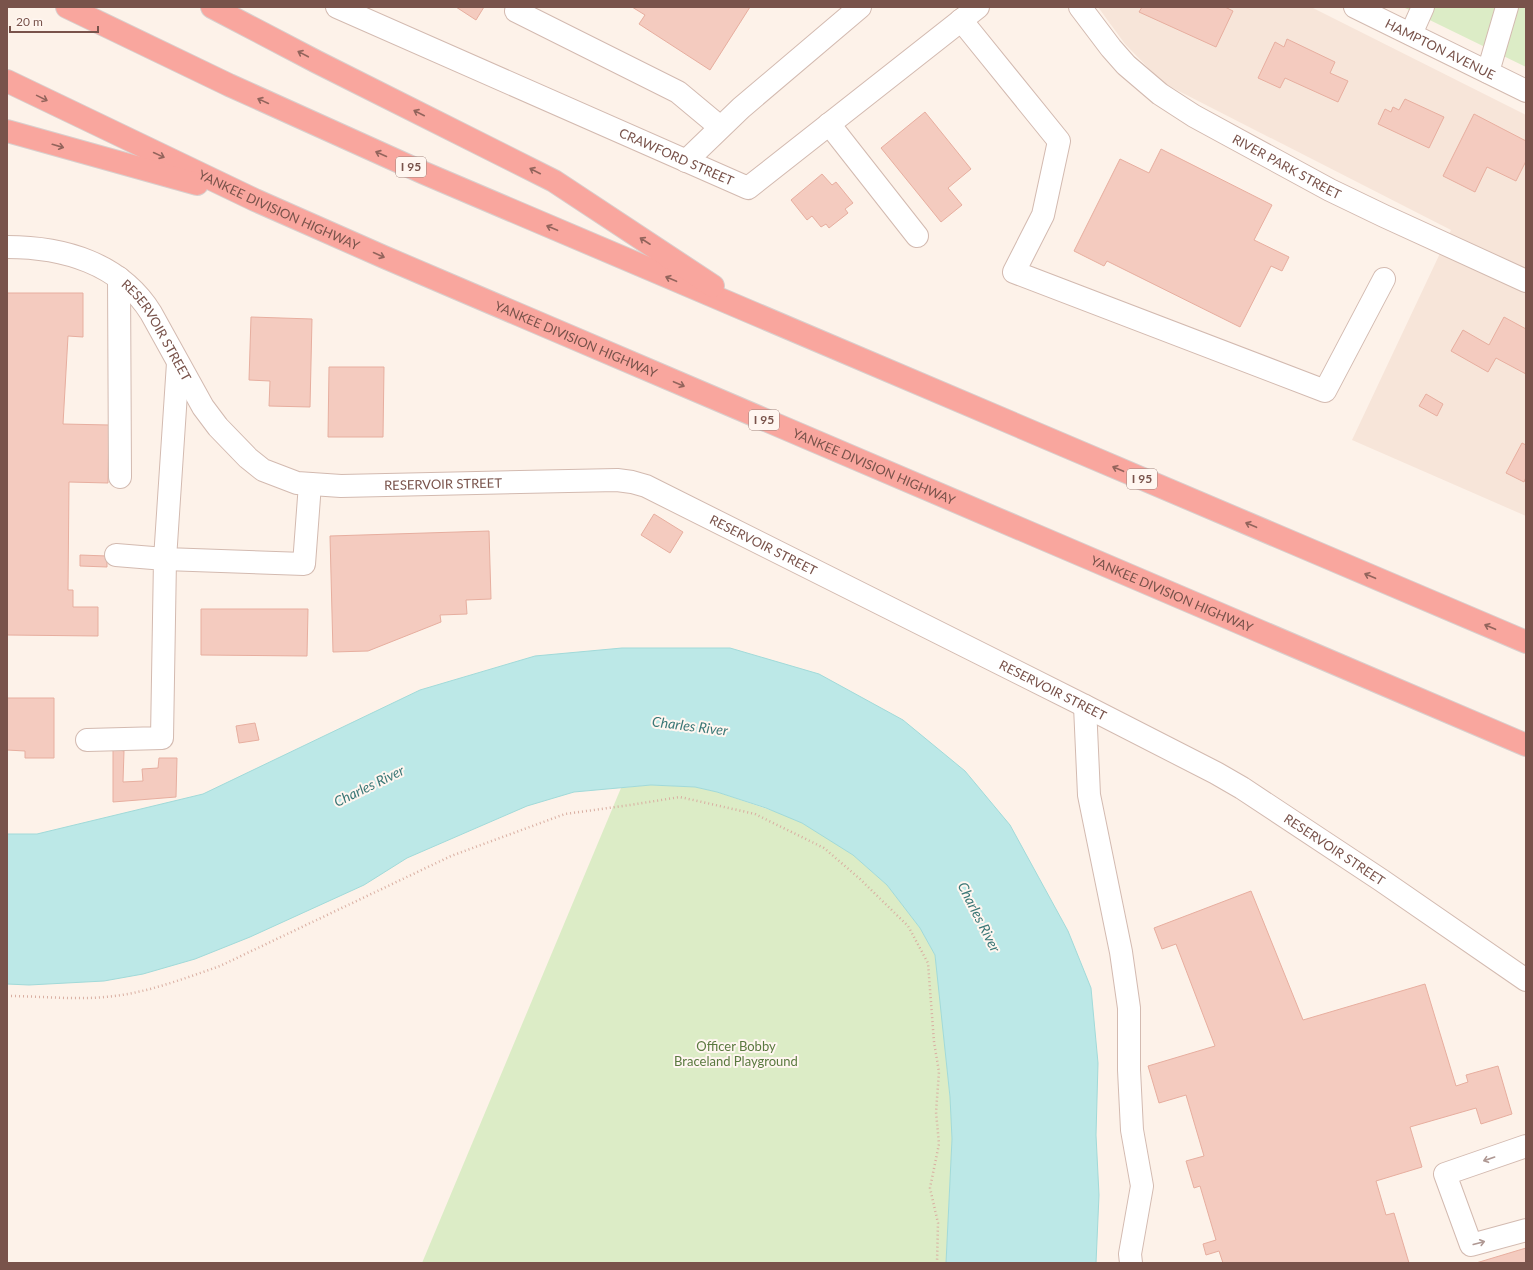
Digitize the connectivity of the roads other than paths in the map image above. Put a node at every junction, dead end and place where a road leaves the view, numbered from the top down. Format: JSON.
{"nodes":[{"id":1,"x":67,"y":7,"type":"edge"},
{"id":2,"x":212,"y":7,"type":"edge"},
{"id":3,"x":337,"y":7,"type":"edge"},
{"id":4,"x":860,"y":7,"type":"edge"},
{"id":5,"x":1080,"y":7,"type":"edge"},
{"id":6,"x":1355,"y":7,"type":"edge"},
{"id":7,"x":1423,"y":7,"type":"edge"},
{"id":8,"x":1507,"y":7,"type":"edge"},
{"id":9,"x":516,"y":11,"type":"dead end"},
{"id":10,"x":970,"y":13,"type":"edge"},
{"id":11,"x":1411,"y":34,"type":"junction"},
{"id":12,"x":1488,"y":72,"type":"junction"},
{"id":13,"x":7,"y":81,"type":"edge"},
{"id":14,"x":1526,"y":91,"type":"edge"},
{"id":15,"x":829,"y":124,"type":"junction"},
{"id":16,"x":720,"y":127,"type":"junction"},
{"id":17,"x":7,"y":131,"type":"edge"},
{"id":18,"x":686,"y":160,"type":"junction"},
{"id":19,"x":255,"y":200,"type":"junction"},
{"id":20,"x":917,"y":236,"type":"dead end"},
{"id":21,"x":7,"y":247,"type":"edge"},
{"id":22,"x":119,"y":278,"type":"junction"},
{"id":23,"x":1384,"y":279,"type":"dead end"},
{"id":24,"x":1526,"y":281,"type":"edge"},
{"id":25,"x":759,"y":316,"type":"junction"},
{"id":26,"x":178,"y":362,"type":"junction"},
{"id":27,"x":120,"y":477,"type":"dead end"},
{"id":28,"x":310,"y":484,"type":"junction"},
{"id":29,"x":116,"y":555,"type":"dead end"},
{"id":30,"x":165,"y":558,"type":"junction"},
{"id":31,"x":1526,"y":642,"type":"edge"},
{"id":32,"x":1085,"y":706,"type":"junction"},
{"id":33,"x":87,"y":740,"type":"dead end"},
{"id":34,"x":1526,"y":745,"type":"edge"},
{"id":35,"x":1526,"y":980,"type":"edge"},
{"id":36,"x":1526,"y":1146,"type":"edge"},
{"id":37,"x":1526,"y":1230,"type":"edge"},
{"id":38,"x":1132,"y":1263,"type":"edge"}],
"edges":[{"from":25,"to":1,"type":"highway","number":"I 95","one_way":true},
{"from":25,"to":2,"type":"highway","one_way":true},
{"from":3,"to":18,"type":"street","name":"CRAWFORD STREET"},
{"from":4,"to":16,"type":"street"},
{"from":5,"to":24,"type":"street","name":"RIVER PARK STREET"},
{"from":6,"to":11,"type":"street","name":"HAMPTON AVENUE"},
{"from":7,"to":11,"type":"street"},
{"from":8,"to":12,"type":"street"},
{"from":9,"to":16,"type":"street"},
{"from":10,"to":15,"type":"street","name":"CRAWFORD STREET"},
{"from":10,"to":23,"type":"street"},
{"from":11,"to":12,"type":"street","name":"HAMPTON AVENUE"},
{"from":12,"to":14,"type":"street","name":"HAMPTON AVENUE"},
{"from":13,"to":19,"type":"highway","name":"YANKEE DIVISION HIGHWAY","number":"I 95","one_way":true},
{"from":15,"to":18,"type":"street","name":"CRAWFORD STREET"},
{"from":15,"to":20,"type":"street"},
{"from":16,"to":18,"type":"street"},
{"from":17,"to":19,"type":"highway","one_way":true},
{"from":19,"to":34,"type":"highway","name":"YANKEE DIVISION HIGHWAY","number":"I 95","one_way":true},
{"from":21,"to":22,"type":"street","name":"RESERVOIR STREET"},
{"from":22,"to":26,"type":"street","name":"RESERVOIR STREET"},
{"from":22,"to":27,"type":"street"},
{"from":31,"to":25,"type":"highway","number":"I 95","one_way":true},
{"from":26,"to":28,"type":"street","name":"RESERVOIR STREET"},
{"from":26,"to":30,"type":"street"},
{"from":28,"to":30,"type":"street"},
{"from":28,"to":32,"type":"street","name":"RESERVOIR STREET"},
{"from":29,"to":30,"type":"street"},
{"from":30,"to":33,"type":"street"},
{"from":32,"to":35,"type":"street","name":"RESERVOIR STREET"},
{"from":32,"to":38,"type":"street"},
{"from":36,"to":37,"type":"street","one_way":true}]}
